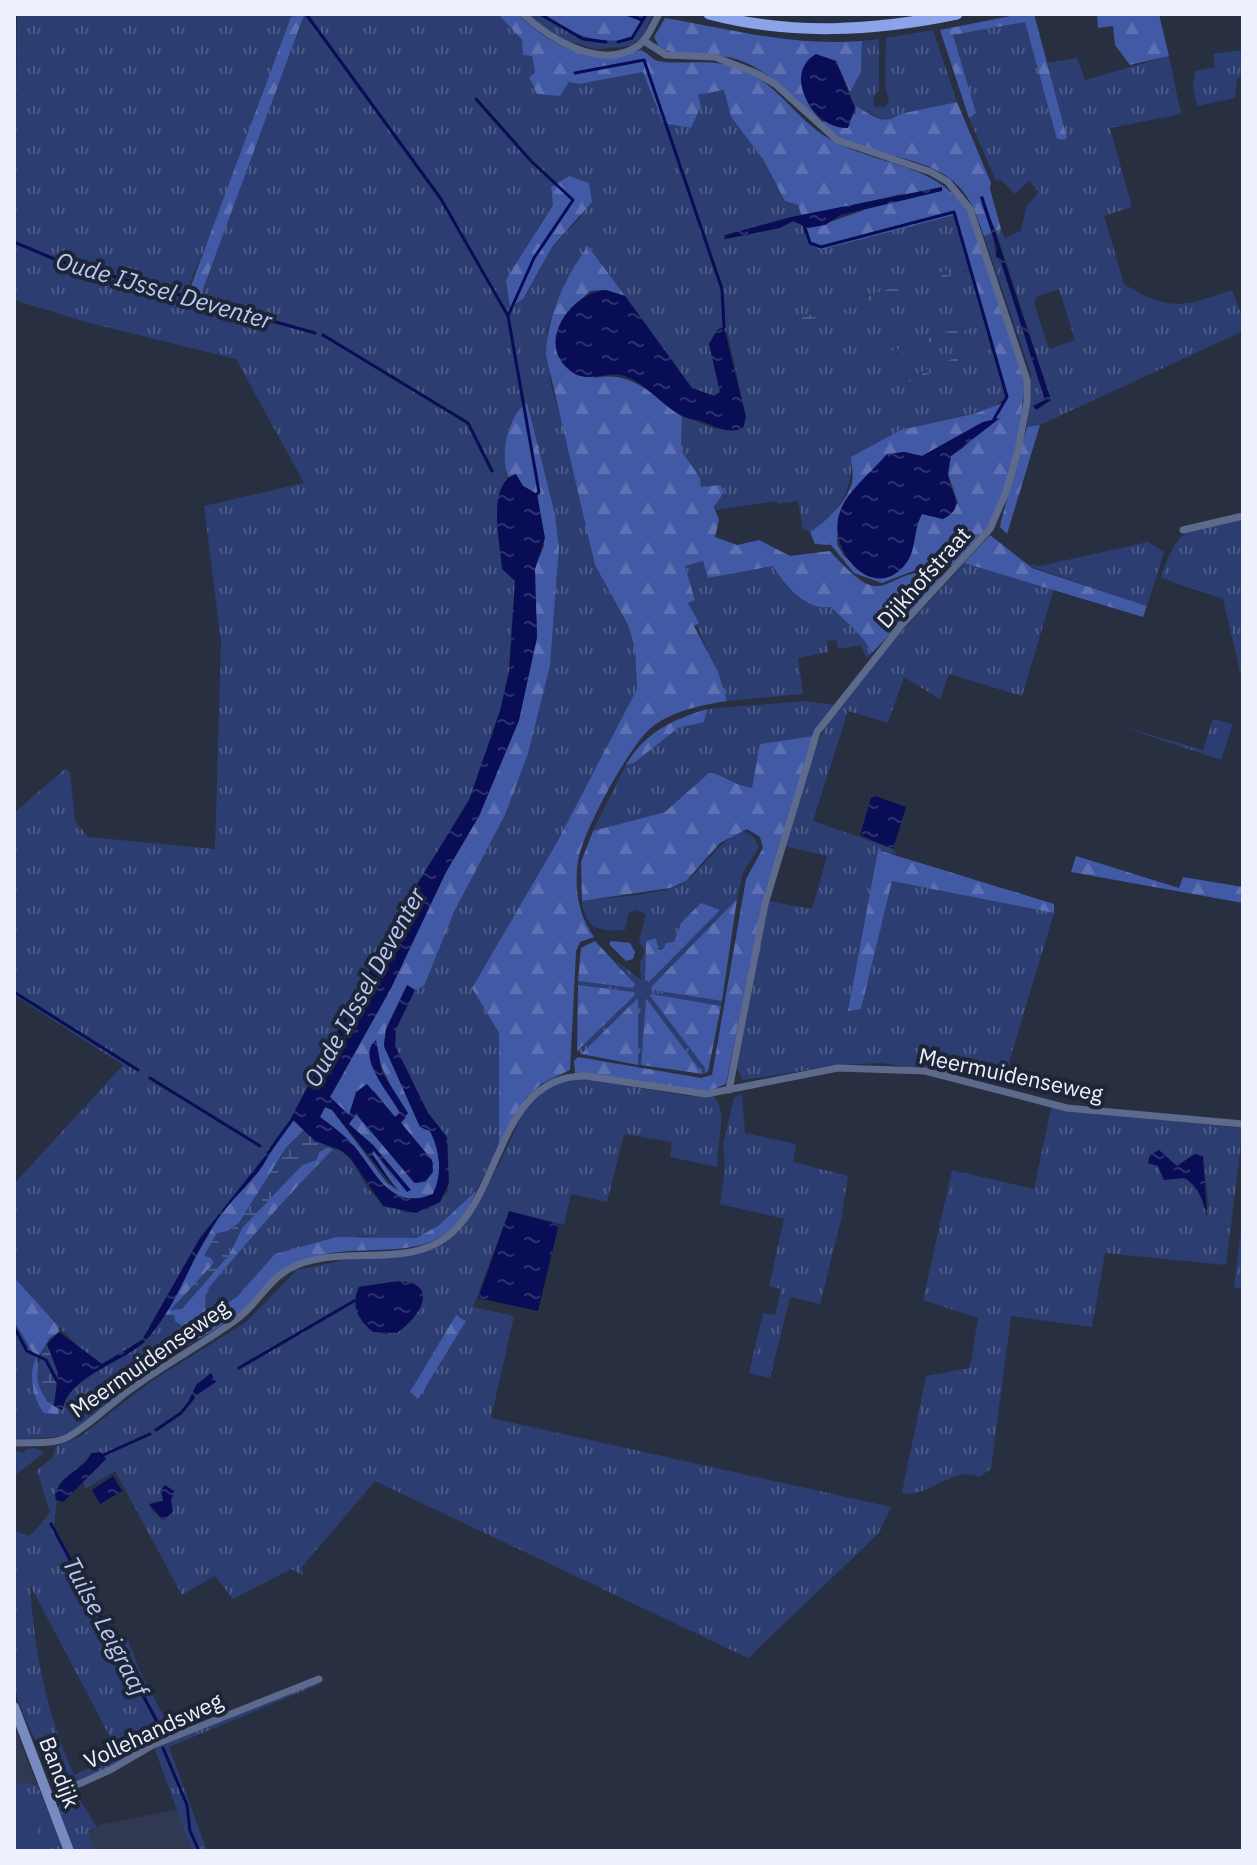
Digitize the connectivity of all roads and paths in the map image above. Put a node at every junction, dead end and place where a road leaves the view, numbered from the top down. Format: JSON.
{"nodes":[{"id":1,"x":523,"y":14,"type":"edge"},
{"id":2,"x":659,"y":14,"type":"edge"},
{"id":3,"x":709,"y":14,"type":"edge"},
{"id":4,"x":957,"y":14,"type":"edge"},
{"id":5,"x":899,"y":19,"type":"edge"},
{"id":6,"x":644,"y":41,"type":"junction"},
{"id":7,"x":1243,"y":516,"type":"edge"},
{"id":8,"x":1183,"y":530,"type":"dead end"},
{"id":9,"x":729,"y":1090,"type":"junction"},
{"id":10,"x":1243,"y":1124,"type":"edge"},
{"id":11,"x":14,"y":1443,"type":"edge"},
{"id":12,"x":319,"y":1679,"type":"dead end"},
{"id":13,"x":14,"y":1707,"type":"edge"},
{"id":14,"x":48,"y":1798,"type":"junction"},
{"id":15,"x":69,"y":1851,"type":"edge"}],
"edges":[{"from":1,"to":6,"type":"street"},
{"from":2,"to":6,"type":"street"},
{"from":3,"to":5,"type":"main road"},
{"from":4,"to":5,"type":"main road"},
{"from":6,"to":9,"type":"street","name":"Dijkhofstraat"},
{"from":7,"to":8,"type":"street"},
{"from":9,"to":10,"type":"street","name":"Meermuidenseweg"},
{"from":9,"to":11,"type":"street","name":"Meermuidenseweg"},
{"from":12,"to":14,"type":"street","name":"Vollehandsweg"},
{"from":13,"to":14,"type":"street","name":"Bandijk"},
{"from":14,"to":15,"type":"street","name":"Bandijk"}]}
